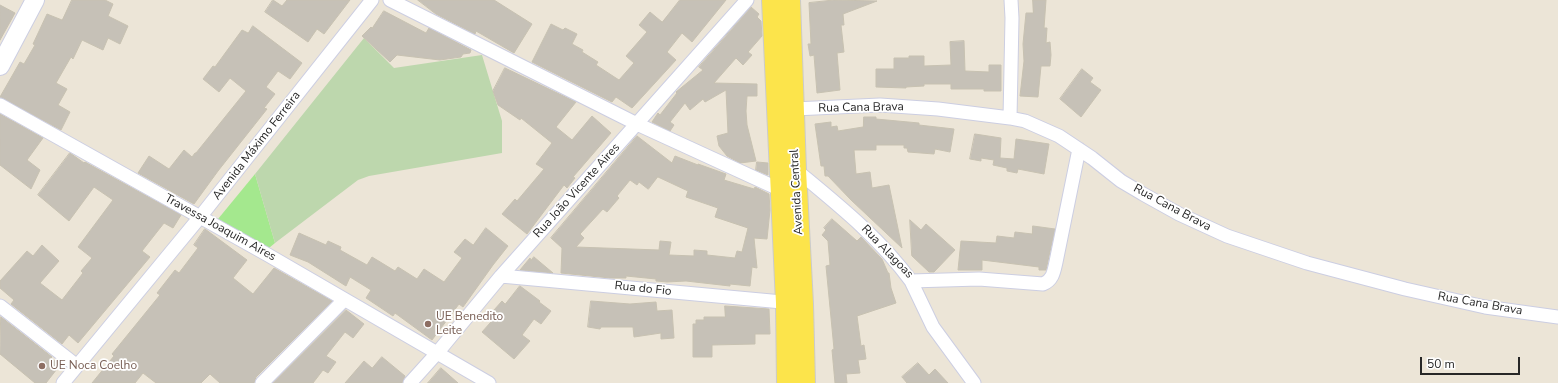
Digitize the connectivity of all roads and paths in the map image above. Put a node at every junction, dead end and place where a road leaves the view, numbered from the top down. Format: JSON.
{"nodes":[{"id":1,"x":35,"y":0,"type":"edge"},
{"id":2,"x":372,"y":0,"type":"edge"},
{"id":3,"x":390,"y":0,"type":"edge"},
{"id":4,"x":747,"y":0,"type":"edge"},
{"id":5,"x":772,"y":0,"type":"edge"},
{"id":6,"x":790,"y":0,"type":"edge"},
{"id":7,"x":1011,"y":0,"type":"edge"},
{"id":8,"x":0,"y":66,"type":"edge"},
{"id":9,"x":0,"y":105,"type":"edge"},
{"id":10,"x":794,"y":109,"type":"junction"},
{"id":11,"x":1010,"y":118,"type":"junction"},
{"id":12,"x":637,"y":124,"type":"junction"},
{"id":13,"x":1079,"y":149,"type":"junction"},
{"id":14,"x":796,"y":170,"type":"junction"},
{"id":15,"x":781,"y":190,"type":"junction"},
{"id":16,"x":200,"y":217,"type":"junction"},
{"id":17,"x":501,"y":276,"type":"junction"},
{"id":18,"x":911,"y":281,"type":"junction"},
{"id":19,"x":344,"y":300,"type":"junction"},
{"id":20,"x":794,"y":304,"type":"junction"},
{"id":21,"x":0,"y":306,"type":"edge"},
{"id":22,"x":1558,"y":317,"type":"edge"},
{"id":23,"x":438,"y":352,"type":"junction"},
{"id":24,"x":77,"y":366,"type":"junction"},
{"id":25,"x":63,"y":383,"type":"edge"},
{"id":26,"x":262,"y":383,"type":"edge"},
{"id":27,"x":410,"y":383,"type":"edge"},
{"id":28,"x":489,"y":383,"type":"edge"},
{"id":29,"x":787,"y":383,"type":"edge"},
{"id":30,"x":805,"y":383,"type":"edge"},
{"id":31,"x":974,"y":383,"type":"edge"}],
"edges":[{"from":1,"to":8,"type":"street"},
{"from":2,"to":16,"type":"street","name":"Avenida Máximo Ferreira"},
{"from":3,"to":12,"type":"street"},
{"from":4,"to":12,"type":"street","name":"Rua João Vicente Aires"},
{"from":5,"to":15,"type":"main road"},
{"from":6,"to":10,"type":"main road","name":"Avenida Central"},
{"from":7,"to":11,"type":"street"},
{"from":9,"to":16,"type":"street","name":"Travessa Joaquim Aires"},
{"from":10,"to":11,"type":"street","name":"Rua Cana Brava"},
{"from":10,"to":14,"type":"main road","name":"Avenida Central"},
{"from":11,"to":13,"type":"street","name":"Rua Cana Brava"},
{"from":12,"to":15,"type":"street"},
{"from":12,"to":17,"type":"street","name":"Rua João Vicente Aires"},
{"from":13,"to":18,"type":"street","name":"Rua Alagoas"},
{"from":13,"to":22,"type":"street","name":"Rua Cana Brava"},
{"from":14,"to":18,"type":"street","name":"Rua Alagoas"},
{"from":14,"to":20,"type":"main road","name":"Avenida Central"},
{"from":15,"to":20,"type":"main road"},
{"from":16,"to":19,"type":"street","name":"Travessa Joaquim Aires"},
{"from":16,"to":24,"type":"street","name":"Avenida Máximo Ferreira"},
{"from":17,"to":20,"type":"street","name":"Rua do Fio"},
{"from":17,"to":23,"type":"street","name":"Rua João Vicente Aires"},
{"from":18,"to":31,"type":"street"},
{"from":19,"to":23,"type":"street","name":"Travessa Joaquim Aires"},
{"from":19,"to":26,"type":"street"},
{"from":20,"to":29,"type":"main road"},
{"from":20,"to":30,"type":"main road","name":"Avenida Central"},
{"from":21,"to":24,"type":"street"},
{"from":23,"to":27,"type":"street","name":"Rua João Vicente Aires"},
{"from":23,"to":28,"type":"street","name":"Travessa Joaquim Aires"},
{"from":24,"to":25,"type":"street","name":"Avenida Máximo Ferreira"}]}
